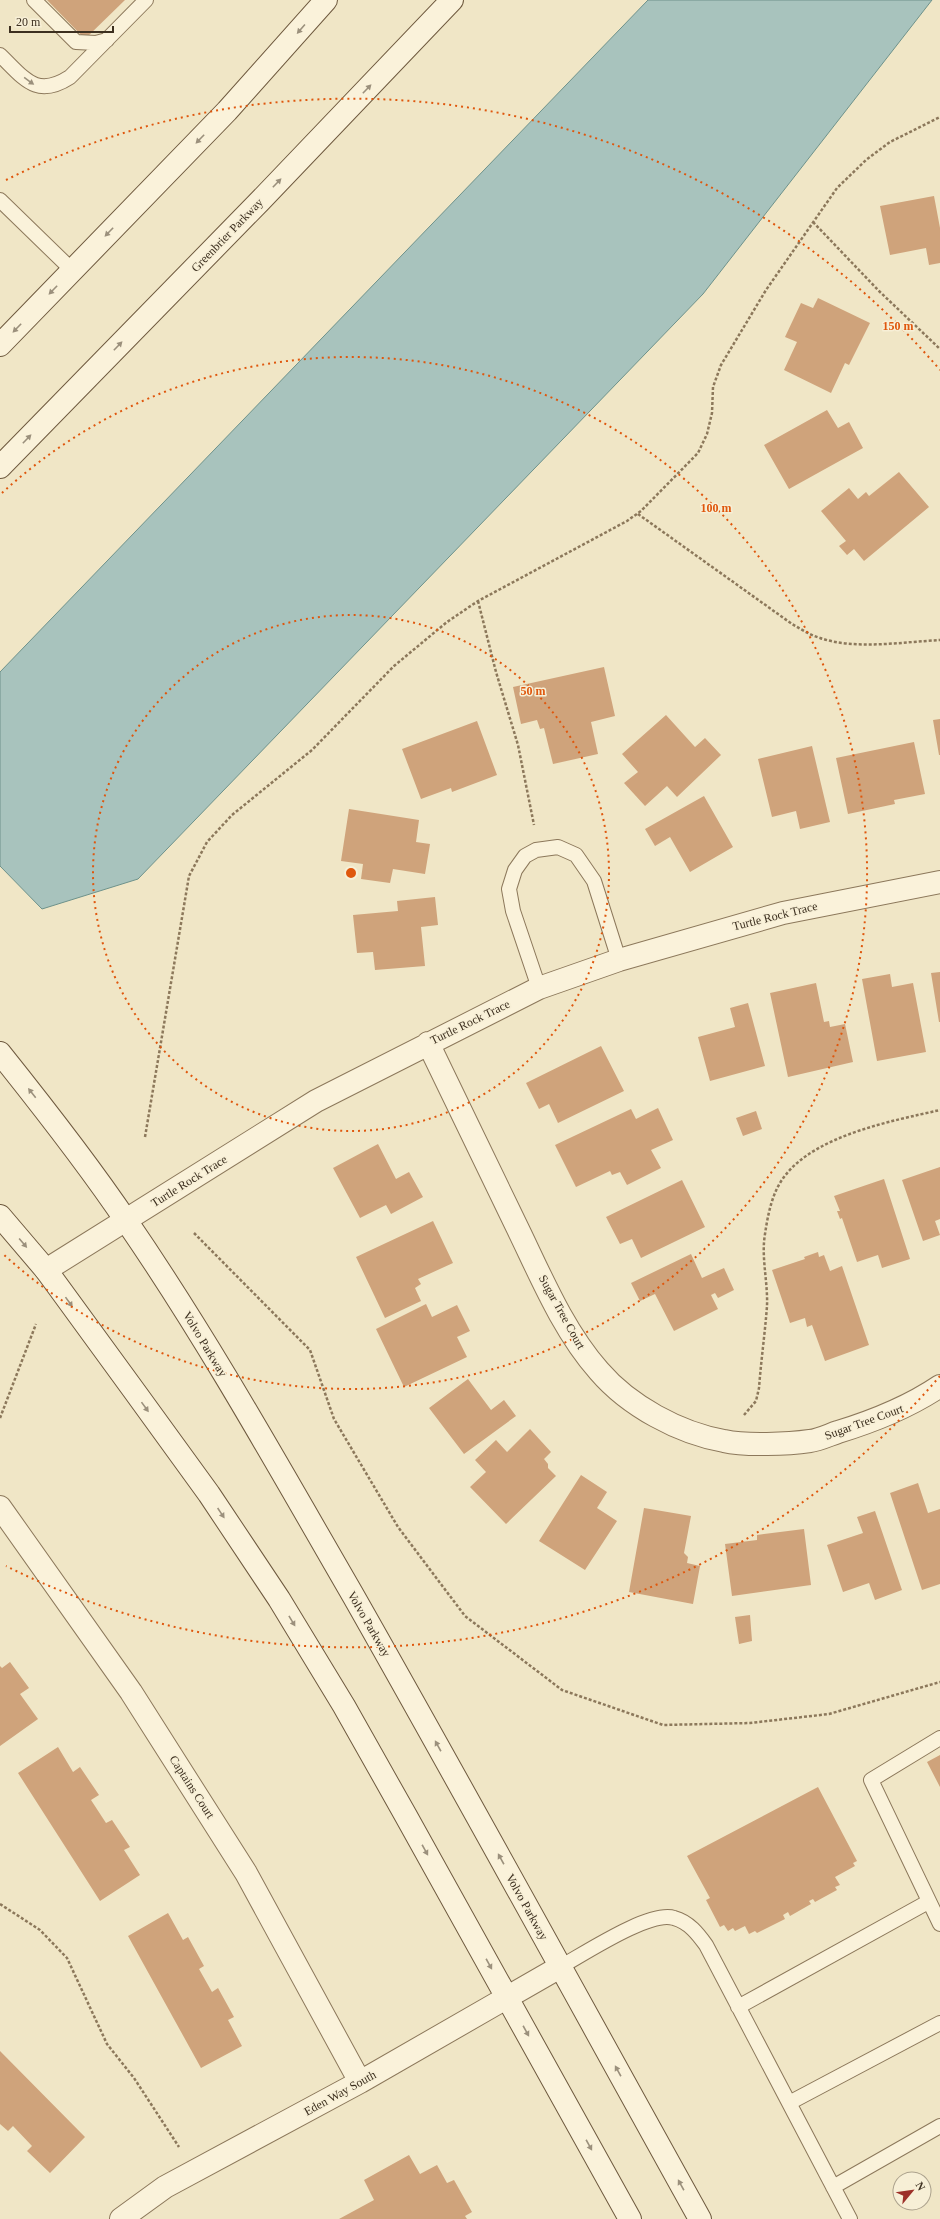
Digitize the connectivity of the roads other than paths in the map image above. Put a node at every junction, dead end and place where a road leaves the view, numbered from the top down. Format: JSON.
{"nodes":[{"id":1,"x":34,"y":0,"type":"edge"},
{"id":2,"x":146,"y":0,"type":"edge"},
{"id":3,"x":326,"y":0,"type":"edge"},
{"id":4,"x":452,"y":0,"type":"edge"},
{"id":5,"x":107,"y":40,"type":"junction"},
{"id":6,"x":0,"y":55,"type":"edge"},
{"id":7,"x":0,"y":200,"type":"edge"},
{"id":8,"x":72,"y":270,"type":"junction"},
{"id":9,"x":0,"y":345,"type":"edge"},
{"id":10,"x":0,"y":467,"type":"edge"},
{"id":11,"x":940,"y":882,"type":"edge"},
{"id":12,"x":619,"y":960,"type":"junction"},
{"id":13,"x":539,"y":988,"type":"junction"},
{"id":14,"x":428,"y":1043,"type":"junction"},
{"id":15,"x":0,"y":1052,"type":"edge"},
{"id":16,"x":0,"y":1216,"type":"edge"},
{"id":17,"x":126,"y":1220,"type":"junction"},
{"id":18,"x":46,"y":1270,"type":"junction"},
{"id":19,"x":940,"y":1386,"type":"edge"},
{"id":20,"x":0,"y":1507,"type":"edge"},
{"id":21,"x":940,"y":1738,"type":"edge"},
{"id":22,"x":928,"y":1902,"type":"junction"},
{"id":23,"x":940,"y":1924,"type":"edge"},
{"id":24,"x":560,"y":1967,"type":"junction"},
{"id":25,"x":507,"y":1997,"type":"junction"},
{"id":26,"x":738,"y":2007,"type":"junction"},
{"id":27,"x":940,"y":2023,"type":"edge"},
{"id":28,"x":360,"y":2082,"type":"junction"},
{"id":29,"x":789,"y":2103,"type":"junction"},
{"id":30,"x":940,"y":2126,"type":"edge"},
{"id":31,"x":833,"y":2187,"type":"junction"},
{"id":32,"x":121,"y":2219,"type":"edge"},
{"id":33,"x":630,"y":2219,"type":"edge"},
{"id":34,"x":700,"y":2219,"type":"edge"},
{"id":35,"x":850,"y":2219,"type":"edge"}],
"edges":[{"from":1,"to":5,"type":"lane"},
{"from":2,"to":5,"type":"lane"},
{"from":3,"to":8,"type":"main road","one_way":true},
{"from":10,"to":4,"type":"main road","name":"Greenbrier Parkway","one_way":true},
{"from":6,"to":5,"type":"lane","one_way":true},
{"from":7,"to":8,"type":"lane"},
{"from":8,"to":9,"type":"main road","one_way":true},
{"from":11,"to":12,"type":"main road","name":"Turtle Rock Trace"},
{"from":12,"to":13,"type":"main road","name":"Turtle Rock Trace"},
{"from":12,"to":13,"type":"lane"},
{"from":13,"to":14,"type":"main road","name":"Turtle Rock Trace"},
{"from":14,"to":17,"type":"main road","name":"Turtle Rock Trace"},
{"from":14,"to":19,"type":"main road","name":"Sugar Tree Court"},
{"from":17,"to":15,"type":"main road","name":"Volvo Parkway","one_way":true},
{"from":16,"to":18,"type":"main road","one_way":true},
{"from":17,"to":18,"type":"main road","name":"Turtle Rock Trace"},
{"from":24,"to":17,"type":"main road","name":"Volvo Parkway","one_way":true},
{"from":18,"to":25,"type":"main road","one_way":true},
{"from":20,"to":28,"type":"main road","name":"Captains Court"},
{"from":21,"to":22,"type":"lane"},
{"from":22,"to":23,"type":"lane"},
{"from":22,"to":26,"type":"lane"},
{"from":24,"to":25,"type":"main road","name":"Eden Way South"},
{"from":24,"to":26,"type":"lane"},
{"from":34,"to":24,"type":"main road","name":"Volvo Parkway","one_way":true},
{"from":25,"to":28,"type":"main road","name":"Eden Way South"},
{"from":25,"to":33,"type":"main road","one_way":true},
{"from":26,"to":29,"type":"lane"},
{"from":27,"to":29,"type":"lane"},
{"from":28,"to":32,"type":"main road","name":"Eden Way South"},
{"from":29,"to":31,"type":"lane"},
{"from":30,"to":31,"type":"lane"},
{"from":31,"to":35,"type":"lane"}]}
